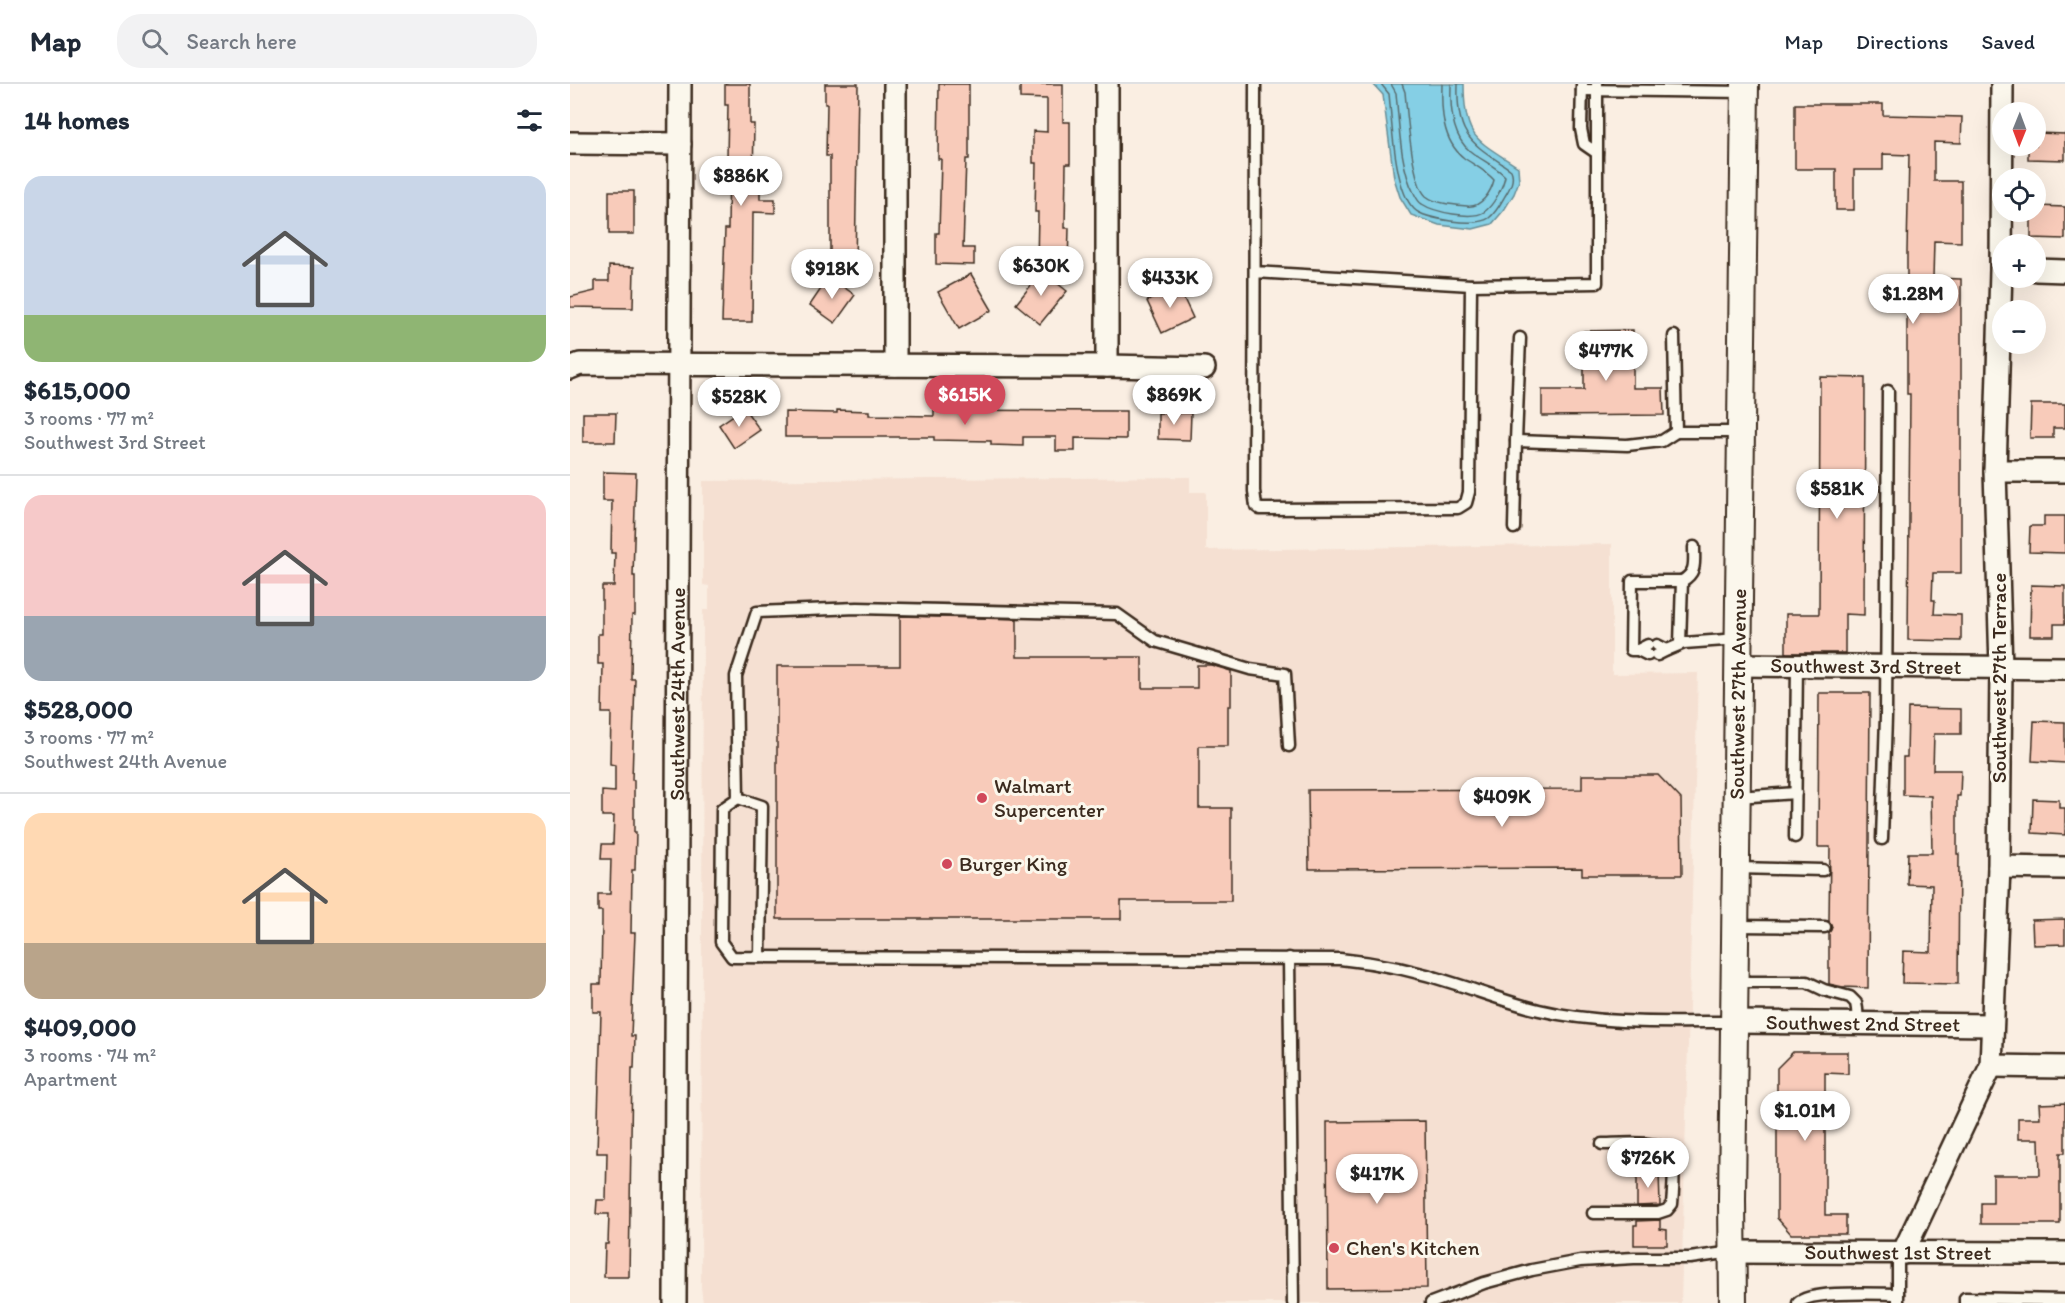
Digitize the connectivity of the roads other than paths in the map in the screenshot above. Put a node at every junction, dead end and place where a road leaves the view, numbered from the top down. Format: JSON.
{"nodes":[{"id":1,"x":680,"y":84,"type":"edge"},
{"id":2,"x":895,"y":84,"type":"edge"},
{"id":3,"x":1107,"y":84,"type":"edge"},
{"id":4,"x":1255,"y":84,"type":"edge"},
{"id":5,"x":2002,"y":84,"type":"edge"},
{"id":6,"x":1582,"y":87,"type":"edge"},
{"id":7,"x":1597,"y":87,"type":"edge"},
{"id":8,"x":1745,"y":88,"type":"edge"},
{"id":9,"x":570,"y":143,"type":"edge"},
{"id":10,"x":680,"y":144,"type":"junction"},
{"id":11,"x":1597,"y":153,"type":"junction"},
{"id":12,"x":2002,"y":234,"type":"edge"},
{"id":13,"x":2046,"y":270,"type":"edge"},
{"id":14,"x":2065,"y":271,"type":"edge"},
{"id":15,"x":1255,"y":272,"type":"junction"},
{"id":16,"x":1471,"y":285,"type":"junction"},
{"id":17,"x":2001,"y":288,"type":"edge"},
{"id":18,"x":1674,"y":336,"type":"dead end"},
{"id":19,"x":1520,"y":338,"type":"dead end"},
{"id":20,"x":678,"y":365,"type":"junction"},
{"id":21,"x":895,"y":365,"type":"junction"},
{"id":22,"x":1107,"y":366,"type":"junction"},
{"id":23,"x":570,"y":368,"type":"edge"},
{"id":24,"x":1204,"y":368,"type":"dead end"},
{"id":25,"x":1888,"y":391,"type":"dead end"},
{"id":26,"x":1676,"y":432,"type":"junction"},
{"id":27,"x":1741,"y":432,"type":"junction"},
{"id":28,"x":1516,"y":441,"type":"junction"},
{"id":29,"x":1995,"y":471,"type":"junction"},
{"id":30,"x":2065,"y":471,"type":"edge"},
{"id":31,"x":1514,"y":528,"type":"dead end"},
{"id":32,"x":1694,"y":547,"type":"dead end"},
{"id":33,"x":1682,"y":581,"type":"junction"},
{"id":34,"x":1739,"y":639,"type":"junction"},
{"id":35,"x":1680,"y":644,"type":"junction"},
{"id":36,"x":1738,"y":664,"type":"junction"},
{"id":37,"x":1797,"y":665,"type":"junction"},
{"id":38,"x":1886,"y":666,"type":"junction"},
{"id":39,"x":2001,"y":668,"type":"junction"},
{"id":40,"x":2065,"y":668,"type":"edge"},
{"id":41,"x":1289,"y":746,"type":"dead end"},
{"id":42,"x":1796,"y":793,"type":"junction"},
{"id":43,"x":1737,"y":797,"type":"junction"},
{"id":44,"x":738,"y":798,"type":"junction"},
{"id":45,"x":1796,"y":837,"type":"dead end"},
{"id":46,"x":1882,"y":839,"type":"dead end"},
{"id":47,"x":1999,"y":867,"type":"junction"},
{"id":48,"x":1736,"y":868,"type":"junction"},
{"id":49,"x":2065,"y":868,"type":"edge"},
{"id":50,"x":1823,"y":870,"type":"dead end"},
{"id":51,"x":1736,"y":926,"type":"junction"},
{"id":52,"x":1825,"y":927,"type":"dead end"},
{"id":53,"x":760,"y":957,"type":"junction"},
{"id":54,"x":1289,"y":958,"type":"junction"},
{"id":55,"x":1735,"y":982,"type":"junction"},
{"id":56,"x":1734,"y":1023,"type":"junction"},
{"id":57,"x":1858,"y":1024,"type":"junction"},
{"id":58,"x":1992,"y":1025,"type":"junction"},
{"id":59,"x":1991,"y":1066,"type":"junction"},
{"id":60,"x":2065,"y":1067,"type":"edge"},
{"id":61,"x":1602,"y":1144,"type":"dead end"},
{"id":62,"x":1593,"y":1213,"type":"dead end"},
{"id":63,"x":1732,"y":1252,"type":"junction"},
{"id":64,"x":1901,"y":1253,"type":"junction"},
{"id":65,"x":2065,"y":1253,"type":"edge"},
{"id":66,"x":1898,"y":1299,"type":"edge"},
{"id":67,"x":2065,"y":1300,"type":"edge"},
{"id":68,"x":675,"y":1303,"type":"edge"},
{"id":69,"x":1293,"y":1303,"type":"edge"},
{"id":70,"x":1431,"y":1303,"type":"edge"},
{"id":71,"x":1733,"y":1303,"type":"edge"},
{"id":72,"x":1798,"y":1303,"type":"edge"},
{"id":73,"x":1965,"y":1303,"type":"edge"}],
"edges":[{"from":1,"to":10,"type":"street","name":"Southwest 24th Avenue"},
{"from":2,"to":21,"type":"street"},
{"from":3,"to":22,"type":"street"},
{"from":4,"to":15,"type":"lane"},
{"from":5,"to":12,"type":"street","name":"Southwest 27th Terrace"},
{"from":6,"to":7,"type":"lane"},
{"from":6,"to":11,"type":"lane"},
{"from":7,"to":8,"type":"lane"},
{"from":7,"to":11,"type":"lane"},
{"from":8,"to":27,"type":"street","name":"Southwest 27th Avenue"},
{"from":9,"to":10,"type":"street"},
{"from":10,"to":20,"type":"street","name":"Southwest 24th Avenue"},
{"from":11,"to":16,"type":"lane"},
{"from":13,"to":14,"type":"street"},
{"from":15,"to":16,"type":"lane"},
{"from":15,"to":16,"type":"lane"},
{"from":17,"to":29,"type":"street","name":"Southwest 27th Terrace"},
{"from":18,"to":26,"type":"lane"},
{"from":19,"to":28,"type":"lane"},
{"from":20,"to":21,"type":"street"},
{"from":20,"to":23,"type":"street"},
{"from":20,"to":68,"type":"street","name":"Southwest 24th Avenue"},
{"from":21,"to":22,"type":"street"},
{"from":22,"to":24,"type":"street"},
{"from":25,"to":38,"type":"lane"},
{"from":26,"to":27,"type":"lane"},
{"from":26,"to":28,"type":"lane"},
{"from":27,"to":34,"type":"street","name":"Southwest 27th Avenue"},
{"from":28,"to":31,"type":"lane"},
{"from":29,"to":30,"type":"street"},
{"from":29,"to":39,"type":"street","name":"Southwest 27th Terrace"},
{"from":32,"to":33,"type":"lane"},
{"from":33,"to":35,"type":"lane"},
{"from":33,"to":35,"type":"lane"},
{"from":34,"to":35,"type":"lane"},
{"from":34,"to":36,"type":"street","name":"Southwest 27th Avenue"},
{"from":36,"to":37,"type":"street","name":"Southwest 3rd Street"},
{"from":36,"to":43,"type":"street","name":"Southwest 27th Avenue"},
{"from":37,"to":38,"type":"street","name":"Southwest 3rd Street"},
{"from":37,"to":42,"type":"lane"},
{"from":38,"to":39,"type":"street","name":"Southwest 3rd Street"},
{"from":38,"to":46,"type":"lane"},
{"from":39,"to":40,"type":"street","name":"Southwest 3rd Street"},
{"from":39,"to":47,"type":"street","name":"Southwest 27th Terrace"},
{"from":41,"to":44,"type":"lane"},
{"from":42,"to":43,"type":"lane"},
{"from":42,"to":45,"type":"lane"},
{"from":43,"to":48,"type":"street","name":"Southwest 27th Avenue"},
{"from":44,"to":53,"type":"lane"},
{"from":44,"to":53,"type":"lane"},
{"from":47,"to":49,"type":"street"},
{"from":47,"to":58,"type":"street","name":"Southwest 27th Terrace"},
{"from":48,"to":50,"type":"lane"},
{"from":48,"to":51,"type":"street","name":"Southwest 27th Avenue"},
{"from":51,"to":52,"type":"lane"},
{"from":51,"to":55,"type":"street","name":"Southwest 27th Avenue"},
{"from":53,"to":54,"type":"lane"},
{"from":54,"to":56,"type":"lane"},
{"from":54,"to":69,"type":"lane"},
{"from":55,"to":56,"type":"street","name":"Southwest 27th Avenue"},
{"from":55,"to":57,"type":"lane"},
{"from":56,"to":57,"type":"street","name":"Southwest 2nd Street"},
{"from":56,"to":63,"type":"street","name":"Southwest 27th Avenue"},
{"from":57,"to":58,"type":"street","name":"Southwest 2nd Street"},
{"from":58,"to":59,"type":"street","name":"Southwest 27th Terrace"},
{"from":59,"to":60,"type":"street"},
{"from":59,"to":64,"type":"street","name":"Southwest 27th Terrace"},
{"from":61,"to":62,"type":"lane"},
{"from":63,"to":64,"type":"street","name":"Southwest 1st Street"},
{"from":63,"to":70,"type":"lane"},
{"from":63,"to":71,"type":"street","name":"Southwest 27th Avenue"},
{"from":64,"to":65,"type":"street","name":"Southwest 1st Street"},
{"from":64,"to":66,"type":"lane"},
{"from":66,"to":72,"type":"lane"},
{"from":67,"to":73,"type":"lane"}]}
